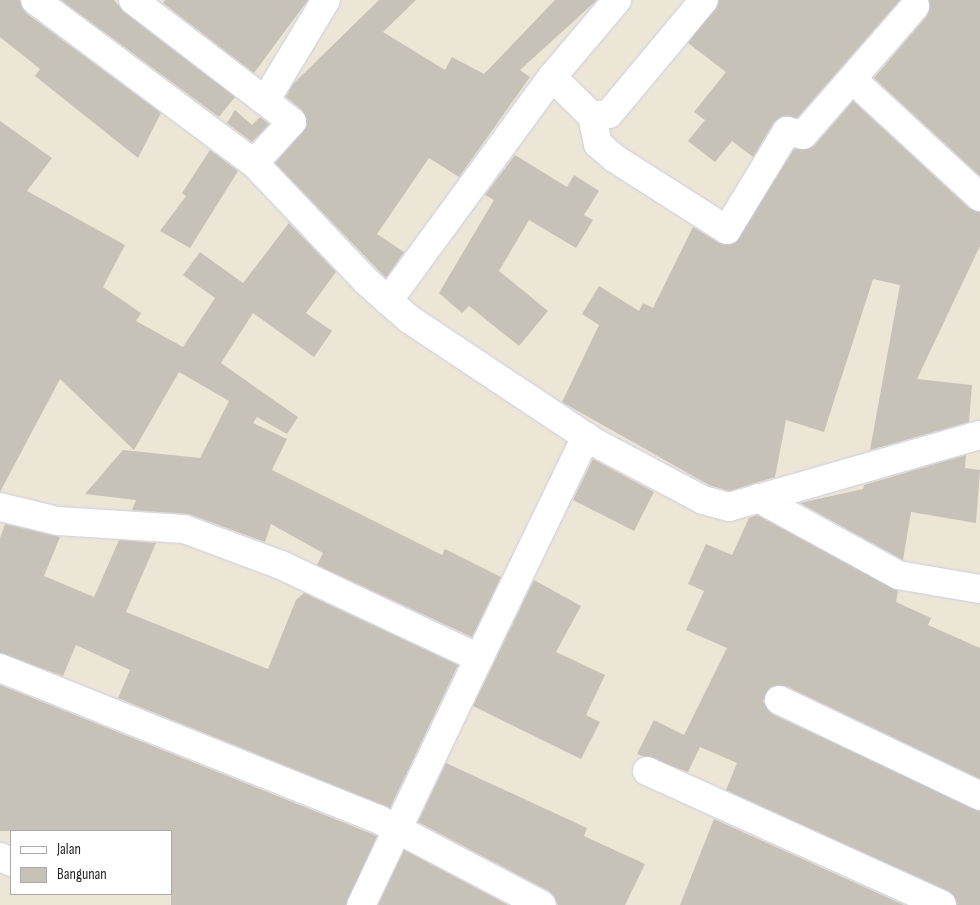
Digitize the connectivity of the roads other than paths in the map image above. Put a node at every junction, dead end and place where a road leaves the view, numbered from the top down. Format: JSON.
{"nodes":[{"id":1,"x":35,"y":0,"type":"edge"},
{"id":2,"x":133,"y":0,"type":"edge"},
{"id":3,"x":326,"y":0,"type":"edge"},
{"id":4,"x":616,"y":0,"type":"edge"},
{"id":5,"x":704,"y":0,"type":"edge"},
{"id":6,"x":915,"y":6,"type":"dead end"},
{"id":7,"x":552,"y":77,"type":"junction"},
{"id":8,"x":853,"y":80,"type":"junction"},
{"id":9,"x":264,"y":101,"type":"junction"},
{"id":10,"x":592,"y":116,"type":"junction"},
{"id":11,"x":254,"y":163,"type":"junction"},
{"id":12,"x":980,"y":197,"type":"edge"},
{"id":13,"x":388,"y":301,"type":"junction"},
{"id":14,"x":980,"y":435,"type":"edge"},
{"id":15,"x":586,"y":437,"type":"junction"},
{"id":16,"x":758,"y":498,"type":"junction"},
{"id":17,"x":0,"y":506,"type":"edge"},
{"id":18,"x":980,"y":588,"type":"edge"},
{"id":19,"x":480,"y":658,"type":"junction"},
{"id":20,"x":0,"y":668,"type":"edge"},
{"id":21,"x":779,"y":700,"type":"dead end"},
{"id":22,"x":647,"y":770,"type":"dead end"},
{"id":23,"x":980,"y":796,"type":"edge"},
{"id":24,"x":396,"y":827,"type":"junction"},
{"id":25,"x":361,"y":905,"type":"edge"},
{"id":26,"x":542,"y":905,"type":"edge"},
{"id":27,"x":942,"y":905,"type":"edge"}],
"edges":[{"from":1,"to":11,"type":"street"},
{"from":2,"to":9,"type":"street"},
{"from":3,"to":9,"type":"street"},
{"from":4,"to":7,"type":"street"},
{"from":5,"to":10,"type":"street"},
{"from":6,"to":8,"type":"street"},
{"from":7,"to":10,"type":"street"},
{"from":7,"to":13,"type":"street"},
{"from":8,"to":10,"type":"street"},
{"from":8,"to":12,"type":"street"},
{"from":9,"to":11,"type":"street"},
{"from":11,"to":13,"type":"street"},
{"from":13,"to":15,"type":"street"},
{"from":14,"to":16,"type":"street"},
{"from":15,"to":16,"type":"street"},
{"from":15,"to":19,"type":"street"},
{"from":16,"to":18,"type":"street"},
{"from":17,"to":19,"type":"street"},
{"from":19,"to":24,"type":"street"},
{"from":20,"to":24,"type":"street"},
{"from":21,"to":23,"type":"street"},
{"from":22,"to":27,"type":"street"},
{"from":24,"to":25,"type":"street"},
{"from":24,"to":26,"type":"street"}]}
